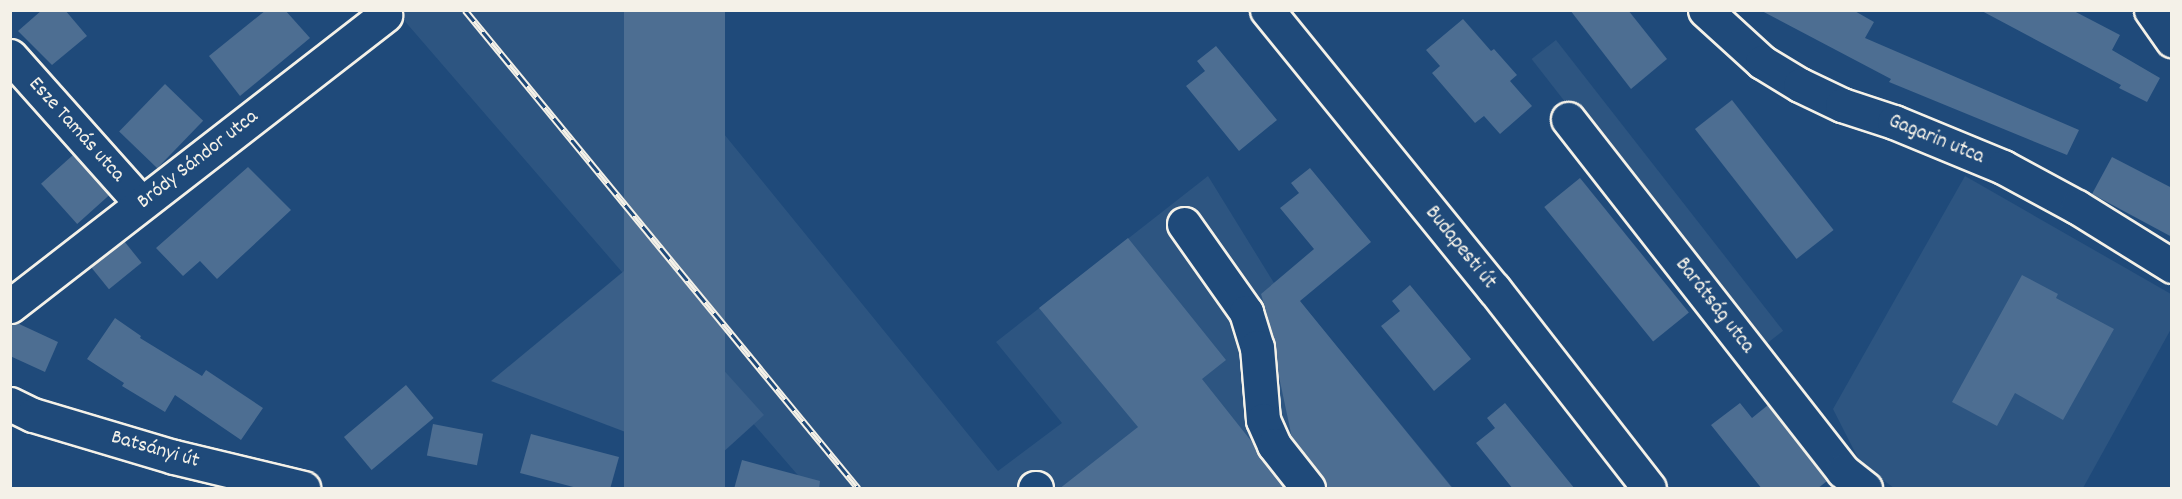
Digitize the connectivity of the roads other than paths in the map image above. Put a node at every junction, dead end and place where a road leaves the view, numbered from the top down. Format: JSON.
{"nodes":[{"id":1,"x":1266,"y":10,"type":"edge"},
{"id":2,"x":1705,"y":10,"type":"edge"},
{"id":3,"x":2151,"y":10,"type":"edge"},
{"id":4,"x":385,"y":15,"type":"dead end"},
{"id":5,"x":2172,"y":40,"type":"edge"},
{"id":6,"x":10,"y":56,"type":"edge"},
{"id":7,"x":1568,"y":119,"type":"dead end"},
{"id":8,"x":141,"y":203,"type":"junction"},
{"id":9,"x":1184,"y":224,"type":"dead end"},
{"id":10,"x":2172,"y":266,"type":"edge"},
{"id":11,"x":10,"y":306,"type":"edge"},
{"id":12,"x":10,"y":404,"type":"edge"},
{"id":13,"x":303,"y":489,"type":"edge"},
{"id":14,"x":1308,"y":489,"type":"edge"},
{"id":15,"x":1648,"y":489,"type":"edge"},
{"id":16,"x":1865,"y":489,"type":"edge"}],
"edges":[{"from":1,"to":15,"type":"street","name":"Budapesti út"},
{"from":2,"to":10,"type":"street","name":"Gagarin utca"},
{"from":3,"to":5,"type":"street"},
{"from":4,"to":8,"type":"street","name":"Bródy Sándor utca"},
{"from":6,"to":8,"type":"street","name":"Esze Tamás utca"},
{"from":7,"to":16,"type":"street","name":"Barátság utca"},
{"from":8,"to":11,"type":"street","name":"Bródy Sándor utca"},
{"from":9,"to":14,"type":"street"},
{"from":12,"to":13,"type":"street","name":"Batsányi út"}]}
